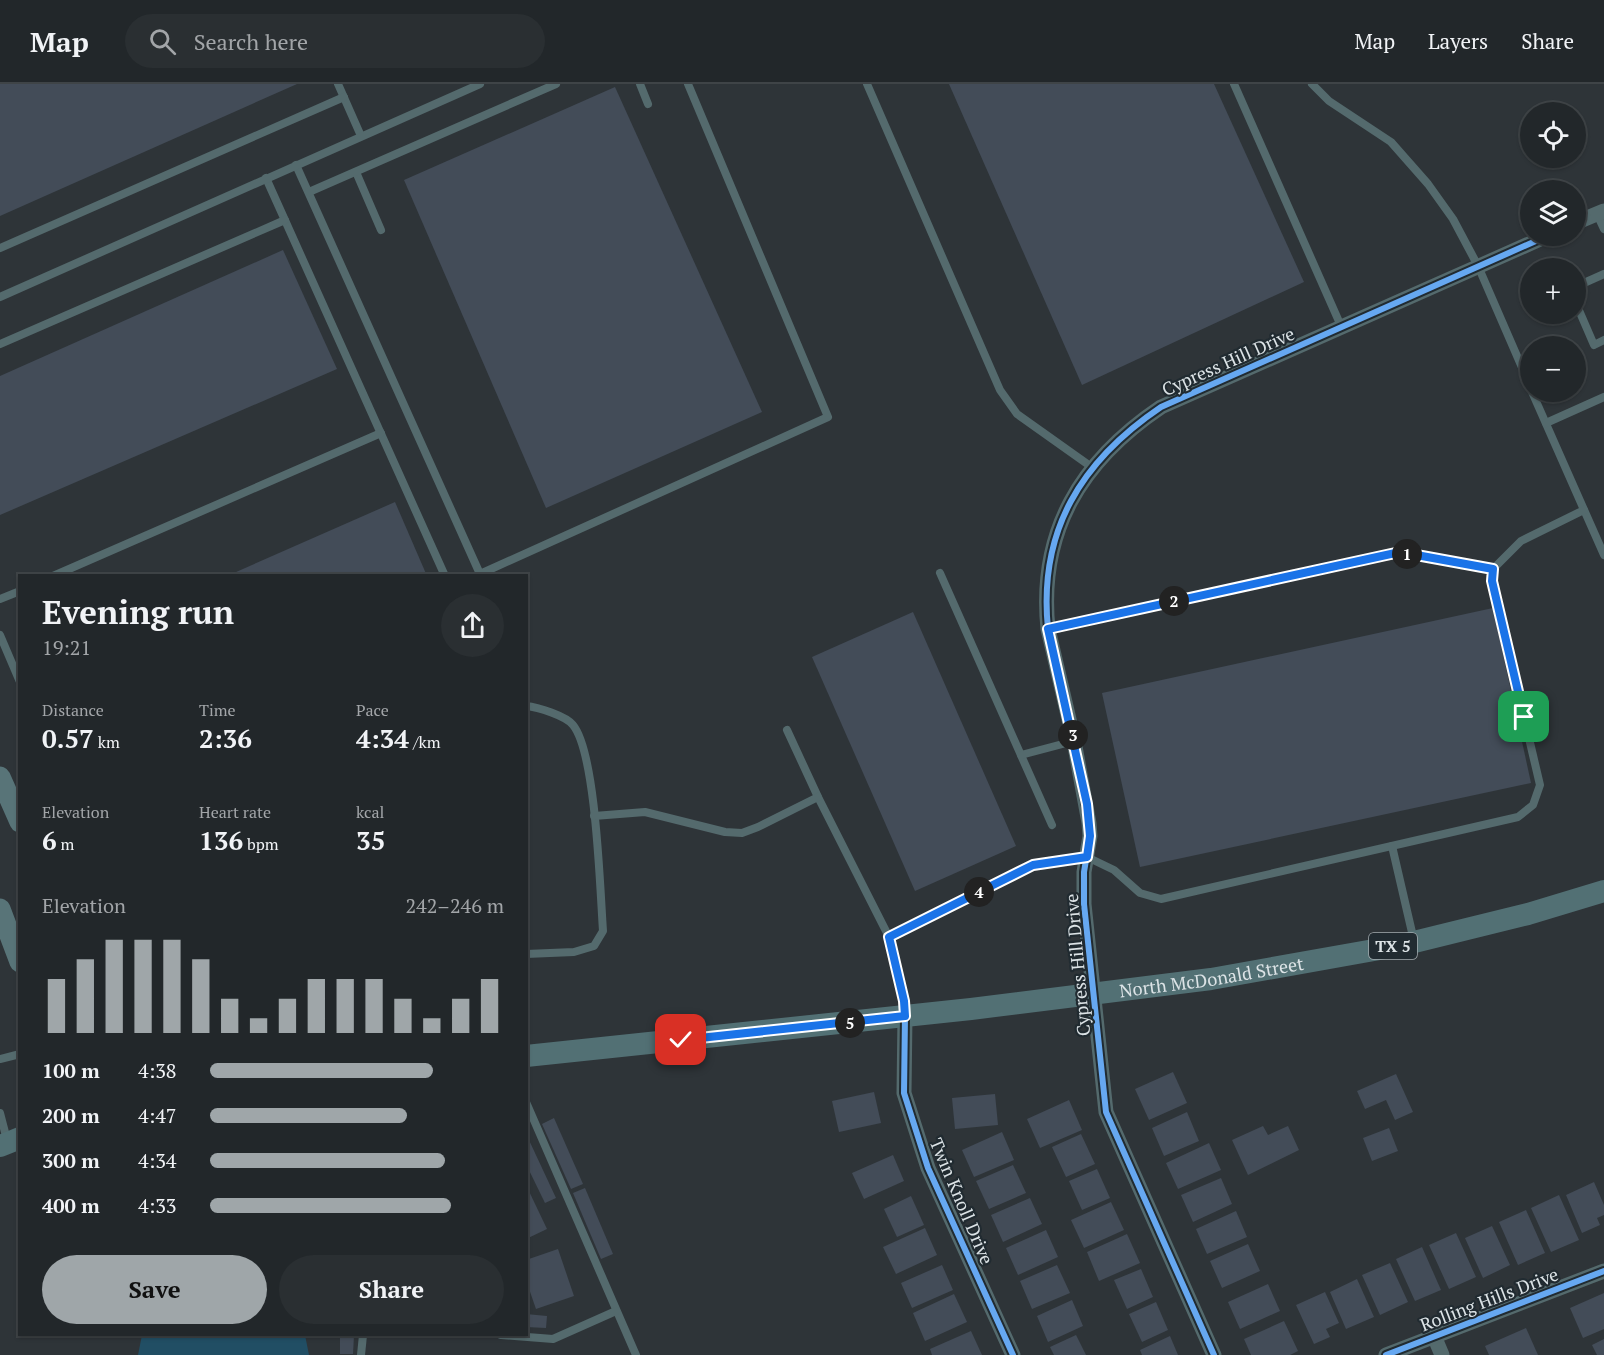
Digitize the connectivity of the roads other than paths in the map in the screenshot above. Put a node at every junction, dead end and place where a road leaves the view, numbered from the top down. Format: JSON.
{"nodes":[{"id":1,"x":338,"y":84,"type":"edge"},
{"id":2,"x":480,"y":84,"type":"edge"},
{"id":3,"x":556,"y":84,"type":"edge"},
{"id":4,"x":640,"y":84,"type":"edge"},
{"id":5,"x":688,"y":84,"type":"edge"},
{"id":6,"x":867,"y":84,"type":"edge"},
{"id":7,"x":1234,"y":84,"type":"edge"},
{"id":8,"x":1312,"y":84,"type":"edge"},
{"id":9,"x":344,"y":97,"type":"junction"},
{"id":10,"x":648,"y":104,"type":"dead end"},
{"id":11,"x":361,"y":136,"type":"junction"},
{"id":12,"x":296,"y":165,"type":"junction"},
{"id":13,"x":356,"y":172,"type":"junction"},
{"id":14,"x":266,"y":178,"type":"junction"},
{"id":15,"x":309,"y":192,"type":"junction"},
{"id":16,"x":1600,"y":212,"type":"edge"},
{"id":17,"x":1586,"y":218,"type":"edge"},
{"id":18,"x":285,"y":220,"type":"junction"},
{"id":19,"x":381,"y":230,"type":"dead end"},
{"id":20,"x":1604,"y":230,"type":"edge"},
{"id":21,"x":1524,"y":246,"type":"edge"},
{"id":22,"x":0,"y":248,"type":"edge"},
{"id":23,"x":1478,"y":266,"type":"junction"},
{"id":24,"x":1604,"y":274,"type":"edge"},
{"id":25,"x":1586,"y":282,"type":"edge"},
{"id":26,"x":0,"y":297,"type":"edge"},
{"id":27,"x":1585,"y":324,"type":"edge"},
{"id":28,"x":1341,"y":326,"type":"junction"},
{"id":29,"x":1604,"y":340,"type":"edge"},
{"id":30,"x":0,"y":344,"type":"edge"},
{"id":31,"x":1520,"y":363,"type":"edge"},
{"id":32,"x":1604,"y":397,"type":"edge"},
{"id":33,"x":1537,"y":402,"type":"edge"},
{"id":34,"x":1546,"y":423,"type":"junction"},
{"id":35,"x":381,"y":433,"type":"junction"},
{"id":36,"x":1093,"y":468,"type":"junction"},
{"id":37,"x":1584,"y":510,"type":"junction"},
{"id":38,"x":1604,"y":555,"type":"edge"},
{"id":39,"x":1493,"y":569,"type":"junction"},
{"id":40,"x":940,"y":573,"type":"dead end"},
{"id":41,"x":58,"y":574,"type":"edge"},
{"id":42,"x":444,"y":574,"type":"edge"},
{"id":43,"x":478,"y":574,"type":"edge"},
{"id":44,"x":480,"y":574,"type":"edge"},
{"id":45,"x":18,"y":592,"type":"edge"},
{"id":46,"x":0,"y":599,"type":"edge"},
{"id":47,"x":1048,"y":629,"type":"junction"},
{"id":48,"x":0,"y":635,"type":"edge"},
{"id":49,"x":18,"y":677,"type":"edge"},
{"id":50,"x":528,"y":706,"type":"edge"},
{"id":51,"x":788,"y":730,"type":"dead end"},
{"id":52,"x":1074,"y":741,"type":"junction"},
{"id":53,"x":1021,"y":755,"type":"junction"},
{"id":54,"x":0,"y":777,"type":"edge"},
{"id":55,"x":818,"y":797,"type":"junction"},
{"id":56,"x":594,"y":816,"type":"junction"},
{"id":57,"x":18,"y":818,"type":"edge"},
{"id":58,"x":1052,"y":825,"type":"dead end"},
{"id":59,"x":1392,"y":846,"type":"junction"},
{"id":60,"x":1087,"y":857,"type":"junction"},
{"id":61,"x":1604,"y":891,"type":"edge"},
{"id":62,"x":0,"y":909,"type":"edge"},
{"id":63,"x":889,"y":937,"type":"junction"},
{"id":64,"x":1414,"y":942,"type":"junction"},
{"id":65,"x":528,"y":954,"type":"edge"},
{"id":66,"x":18,"y":957,"type":"edge"},
{"id":67,"x":1094,"y":993,"type":"junction"},
{"id":68,"x":905,"y":1016,"type":"junction"},
{"id":69,"x":18,"y":1054,"type":"edge"},
{"id":70,"x":528,"y":1056,"type":"edge"},
{"id":71,"x":0,"y":1059,"type":"edge"},
{"id":72,"x":528,"y":1107,"type":"edge"},
{"id":73,"x":0,"y":1113,"type":"edge"},
{"id":74,"x":9,"y":1143,"type":"edge"},
{"id":75,"x":1604,"y":1271,"type":"edge"},
{"id":76,"x":616,"y":1311,"type":"junction"},
{"id":77,"x":363,"y":1336,"type":"edge"},
{"id":78,"x":514,"y":1336,"type":"edge"},
{"id":79,"x":1434,"y":1336,"type":"junction"},
{"id":80,"x":361,"y":1355,"type":"edge"},
{"id":81,"x":636,"y":1355,"type":"edge"},
{"id":82,"x":1013,"y":1355,"type":"edge"},
{"id":83,"x":1214,"y":1355,"type":"edge"},
{"id":84,"x":1386,"y":1355,"type":"edge"},
{"id":85,"x":1442,"y":1355,"type":"edge"}],
"edges":[{"from":1,"to":9,"type":"lane"},
{"from":2,"to":11,"type":"lane"},
{"from":3,"to":13,"type":"lane"},
{"from":4,"to":10,"type":"lane"},
{"from":5,"to":44,"type":"lane"},
{"from":6,"to":36,"type":"lane"},
{"from":7,"to":28,"type":"lane"},
{"from":8,"to":23,"type":"lane"},
{"from":9,"to":11,"type":"lane"},
{"from":9,"to":22,"type":"lane"},
{"from":11,"to":12,"type":"lane"},
{"from":12,"to":14,"type":"lane"},
{"from":12,"to":15,"type":"lane"},
{"from":13,"to":15,"type":"lane"},
{"from":13,"to":19,"type":"lane"},
{"from":14,"to":18,"type":"lane"},
{"from":14,"to":26,"type":"lane"},
{"from":15,"to":43,"type":"lane"},
{"from":16,"to":17,"type":"street"},
{"from":16,"to":20,"type":"lane"},
{"from":18,"to":30,"type":"lane"},
{"from":18,"to":35,"type":"lane"},
{"from":21,"to":23,"type":"street","name":"Cypress Hill Drive"},
{"from":23,"to":28,"type":"street","name":"Cypress Hill Drive"},
{"from":23,"to":31,"type":"lane"},
{"from":24,"to":25,"type":"lane"},
{"from":27,"to":29,"type":"lane"},
{"from":28,"to":36,"type":"street","name":"Cypress Hill Drive"},
{"from":32,"to":34,"type":"lane"},
{"from":33,"to":34,"type":"lane"},
{"from":34,"to":37,"type":"lane"},
{"from":35,"to":41,"type":"lane"},
{"from":35,"to":42,"type":"lane"},
{"from":36,"to":47,"type":"street","name":"Cypress Hill Drive"},
{"from":37,"to":38,"type":"lane"},
{"from":37,"to":39,"type":"lane"},
{"from":39,"to":47,"type":"lane"},
{"from":39,"to":59,"type":"lane"},
{"from":40,"to":53,"type":"lane"},
{"from":45,"to":46,"type":"lane"},
{"from":47,"to":52,"type":"street","name":"Cypress Hill Drive"},
{"from":48,"to":49,"type":"lane"},
{"from":50,"to":56,"type":"lane"},
{"from":51,"to":55,"type":"lane"},
{"from":52,"to":53,"type":"lane"},
{"from":52,"to":60,"type":"street","name":"Cypress Hill Drive"},
{"from":53,"to":58,"type":"lane"},
{"from":54,"to":57,"type":"main road"},
{"from":55,"to":56,"type":"lane"},
{"from":55,"to":63,"type":"lane"},
{"from":56,"to":65,"type":"lane"},
{"from":59,"to":60,"type":"lane"},
{"from":59,"to":64,"type":"lane"},
{"from":60,"to":63,"type":"lane"},
{"from":60,"to":67,"type":"street","name":"Cypress Hill Drive"},
{"from":61,"to":64,"type":"main road","name":"North McDonald Street","number":"TX 5"},
{"from":62,"to":66,"type":"main road"},
{"from":63,"to":68,"type":"lane"},
{"from":64,"to":67,"type":"main road","name":"North McDonald Street","number":"TX 5"},
{"from":67,"to":68,"type":"main road","name":"North McDonald Street","number":"TX 5"},
{"from":67,"to":83,"type":"street","name":"Cypress Hill Drive"},
{"from":68,"to":70,"type":"main road","name":"North McDonald Street","number":"TX 5"},
{"from":68,"to":82,"type":"street","name":"Twin Knoll Drive"},
{"from":69,"to":71,"type":"lane"},
{"from":72,"to":76,"type":"lane"},
{"from":73,"to":74,"type":"lane"},
{"from":75,"to":79,"type":"street","name":"Rolling Hills Drive"},
{"from":76,"to":78,"type":"lane"},
{"from":76,"to":81,"type":"lane"},
{"from":77,"to":80,"type":"lane"},
{"from":79,"to":84,"type":"street","name":"Rolling Hills Drive"},
{"from":79,"to":85,"type":"street"}]}
